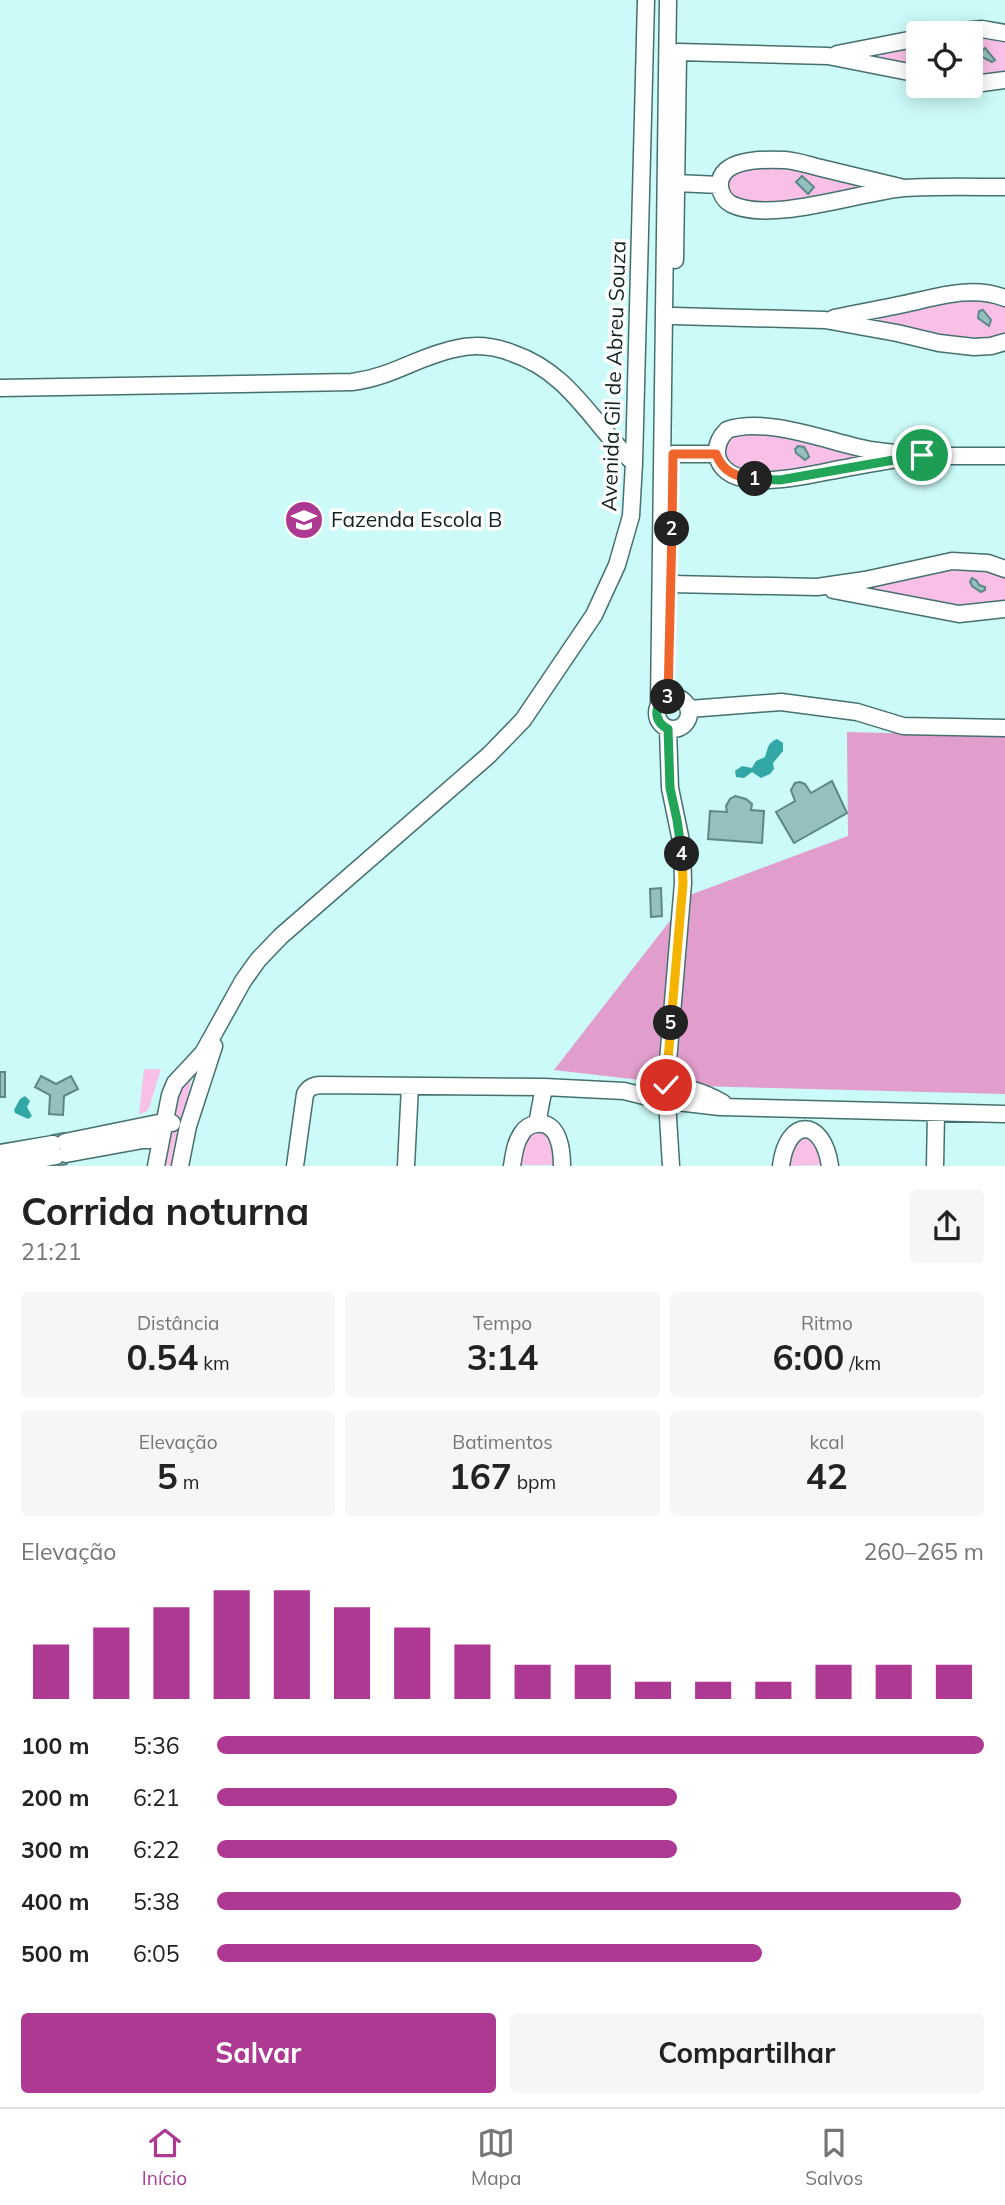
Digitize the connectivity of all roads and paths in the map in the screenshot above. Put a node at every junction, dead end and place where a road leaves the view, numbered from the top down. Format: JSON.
{"nodes":[{"id":1,"x":646,"y":0,"type":"edge"},
{"id":2,"x":668,"y":0,"type":"edge"},
{"id":3,"x":678,"y":0,"type":"edge"},
{"id":4,"x":983,"y":29,"type":"edge"},
{"id":5,"x":1005,"y":33,"type":"edge"},
{"id":6,"x":906,"y":41,"type":"edge"},
{"id":7,"x":879,"y":46,"type":"junction"},
{"id":8,"x":678,"y":52,"type":"junction"},
{"id":9,"x":828,"y":56,"type":"junction"},
{"id":10,"x":880,"y":66,"type":"junction"},
{"id":11,"x":906,"y":71,"type":"edge"},
{"id":12,"x":1005,"y":80,"type":"edge"},
{"id":13,"x":983,"y":83,"type":"edge"},
{"id":14,"x":676,"y":183,"type":"junction"},
{"id":15,"x":720,"y":184,"type":"junction"},
{"id":16,"x":871,"y":187,"type":"junction"},
{"id":17,"x":1005,"y":187,"type":"edge"},
{"id":18,"x":1005,"y":298,"type":"edge"},
{"id":19,"x":877,"y":310,"type":"junction"},
{"id":20,"x":674,"y":316,"type":"junction"},
{"id":21,"x":825,"y":320,"type":"junction"},
{"id":22,"x":877,"y":329,"type":"junction"},
{"id":23,"x":1005,"y":342,"type":"edge"},
{"id":24,"x":0,"y":388,"type":"edge"},
{"id":25,"x":673,"y":454,"type":"junction"},
{"id":26,"x":716,"y":454,"type":"junction"},
{"id":27,"x":1005,"y":456,"type":"edge"},
{"id":28,"x":871,"y":457,"type":"junction"},
{"id":29,"x":634,"y":463,"type":"junction"},
{"id":30,"x":1005,"y":569,"type":"edge"},
{"id":31,"x":671,"y":584,"type":"junction"},
{"id":32,"x":864,"y":587,"type":"junction"},
{"id":33,"x":1005,"y":609,"type":"edge"},
{"id":34,"x":664,"y":700,"type":"junction"},
{"id":35,"x":689,"y":709,"type":"junction"},
{"id":36,"x":1005,"y":728,"type":"edge"},
{"id":37,"x":672,"y":729,"type":"junction"},
{"id":38,"x":223,"y":1017,"type":"junction"},
{"id":39,"x":410,"y":1086,"type":"junction"},
{"id":40,"x":544,"y":1087,"type":"junction"},
{"id":41,"x":666,"y":1093,"type":"junction"},
{"id":42,"x":806,"y":1110,"type":"junction"},
{"id":43,"x":936,"y":1113,"type":"junction"},
{"id":44,"x":1005,"y":1114,"type":"edge"},
{"id":45,"x":161,"y":1122,"type":"junction"},
{"id":46,"x":537,"y":1124,"type":"junction"},
{"id":47,"x":188,"y":1126,"type":"junction"},
{"id":48,"x":806,"y":1128,"type":"junction"},
{"id":49,"x":161,"y":1140,"type":"junction"},
{"id":50,"x":63,"y":1147,"type":"junction"},
{"id":51,"x":0,"y":1153,"type":"edge"},
{"id":52,"x":3,"y":1166,"type":"edge"},
{"id":53,"x":156,"y":1166,"type":"edge"},
{"id":54,"x":180,"y":1166,"type":"edge"},
{"id":55,"x":295,"y":1166,"type":"edge"},
{"id":56,"x":406,"y":1166,"type":"edge"},
{"id":57,"x":512,"y":1166,"type":"edge"},
{"id":58,"x":562,"y":1166,"type":"edge"},
{"id":59,"x":671,"y":1166,"type":"edge"},
{"id":60,"x":781,"y":1166,"type":"edge"},
{"id":61,"x":830,"y":1166,"type":"edge"},
{"id":62,"x":934,"y":1166,"type":"edge"}],
"edges":[{"from":1,"to":29,"type":"street","name":"Avenida Gil de Abreu Souza"},
{"from":2,"to":34,"type":"street"},
{"from":3,"to":8,"type":"street"},
{"from":4,"to":5,"type":"street"},
{"from":6,"to":7,"type":"street"},
{"from":7,"to":9,"type":"street"},
{"from":7,"to":10,"type":"street"},
{"from":8,"to":9,"type":"street"},
{"from":8,"to":14,"type":"street"},
{"from":9,"to":10,"type":"street"},
{"from":10,"to":11,"type":"street"},
{"from":12,"to":13,"type":"street"},
{"from":14,"to":15,"type":"street"},
{"from":14,"to":20,"type":"street"},
{"from":15,"to":16,"type":"street"},
{"from":15,"to":16,"type":"street"},
{"from":16,"to":17,"type":"street"},
{"from":18,"to":19,"type":"street"},
{"from":19,"to":21,"type":"street"},
{"from":19,"to":22,"type":"street"},
{"from":20,"to":21,"type":"street"},
{"from":20,"to":25,"type":"street"},
{"from":21,"to":22,"type":"street"},
{"from":22,"to":23,"type":"street"},
{"from":24,"to":29,"type":"street"},
{"from":25,"to":26,"type":"street"},
{"from":25,"to":31,"type":"street"},
{"from":26,"to":28,"type":"street"},
{"from":26,"to":28,"type":"street"},
{"from":27,"to":28,"type":"street"},
{"from":29,"to":38,"type":"street","name":"Avenida Gil de Abreu Souza"},
{"from":30,"to":32,"type":"street"},
{"from":31,"to":32,"type":"street"},
{"from":31,"to":34,"type":"street"},
{"from":32,"to":33,"type":"street"},
{"from":34,"to":35,"type":"street"},
{"from":34,"to":37,"type":"street"},
{"from":35,"to":36,"type":"street"},
{"from":35,"to":37,"type":"street"},
{"from":37,"to":41,"type":"street"},
{"from":38,"to":45,"type":"street","name":"Avenida Gil de Abreu Souza"},
{"from":38,"to":47,"type":"street","name":"Avenida Gil de Abreu Souza"},
{"from":39,"to":40,"type":"street"},
{"from":39,"to":55,"type":"street"},
{"from":39,"to":56,"type":"street"},
{"from":40,"to":41,"type":"street"},
{"from":40,"to":46,"type":"street"},
{"from":41,"to":42,"type":"street"},
{"from":41,"to":59,"type":"street"},
{"from":42,"to":43,"type":"street"},
{"from":42,"to":48,"type":"street"},
{"from":43,"to":44,"type":"street"},
{"from":43,"to":62,"type":"street"},
{"from":45,"to":47,"type":"street"},
{"from":45,"to":49,"type":"street","name":"Avenida Gil de Abreu Souza"},
{"from":45,"to":50,"type":"street"},
{"from":46,"to":57,"type":"street"},
{"from":46,"to":58,"type":"street"},
{"from":47,"to":54,"type":"street","name":"Avenida Gil de Abreu Souza"},
{"from":48,"to":60,"type":"street"},
{"from":48,"to":61,"type":"street"},
{"from":49,"to":50,"type":"street"},
{"from":49,"to":53,"type":"street","name":"Avenida Gil de Abreu Souza"},
{"from":50,"to":51,"type":"street"},
{"from":50,"to":52,"type":"street"}]}
